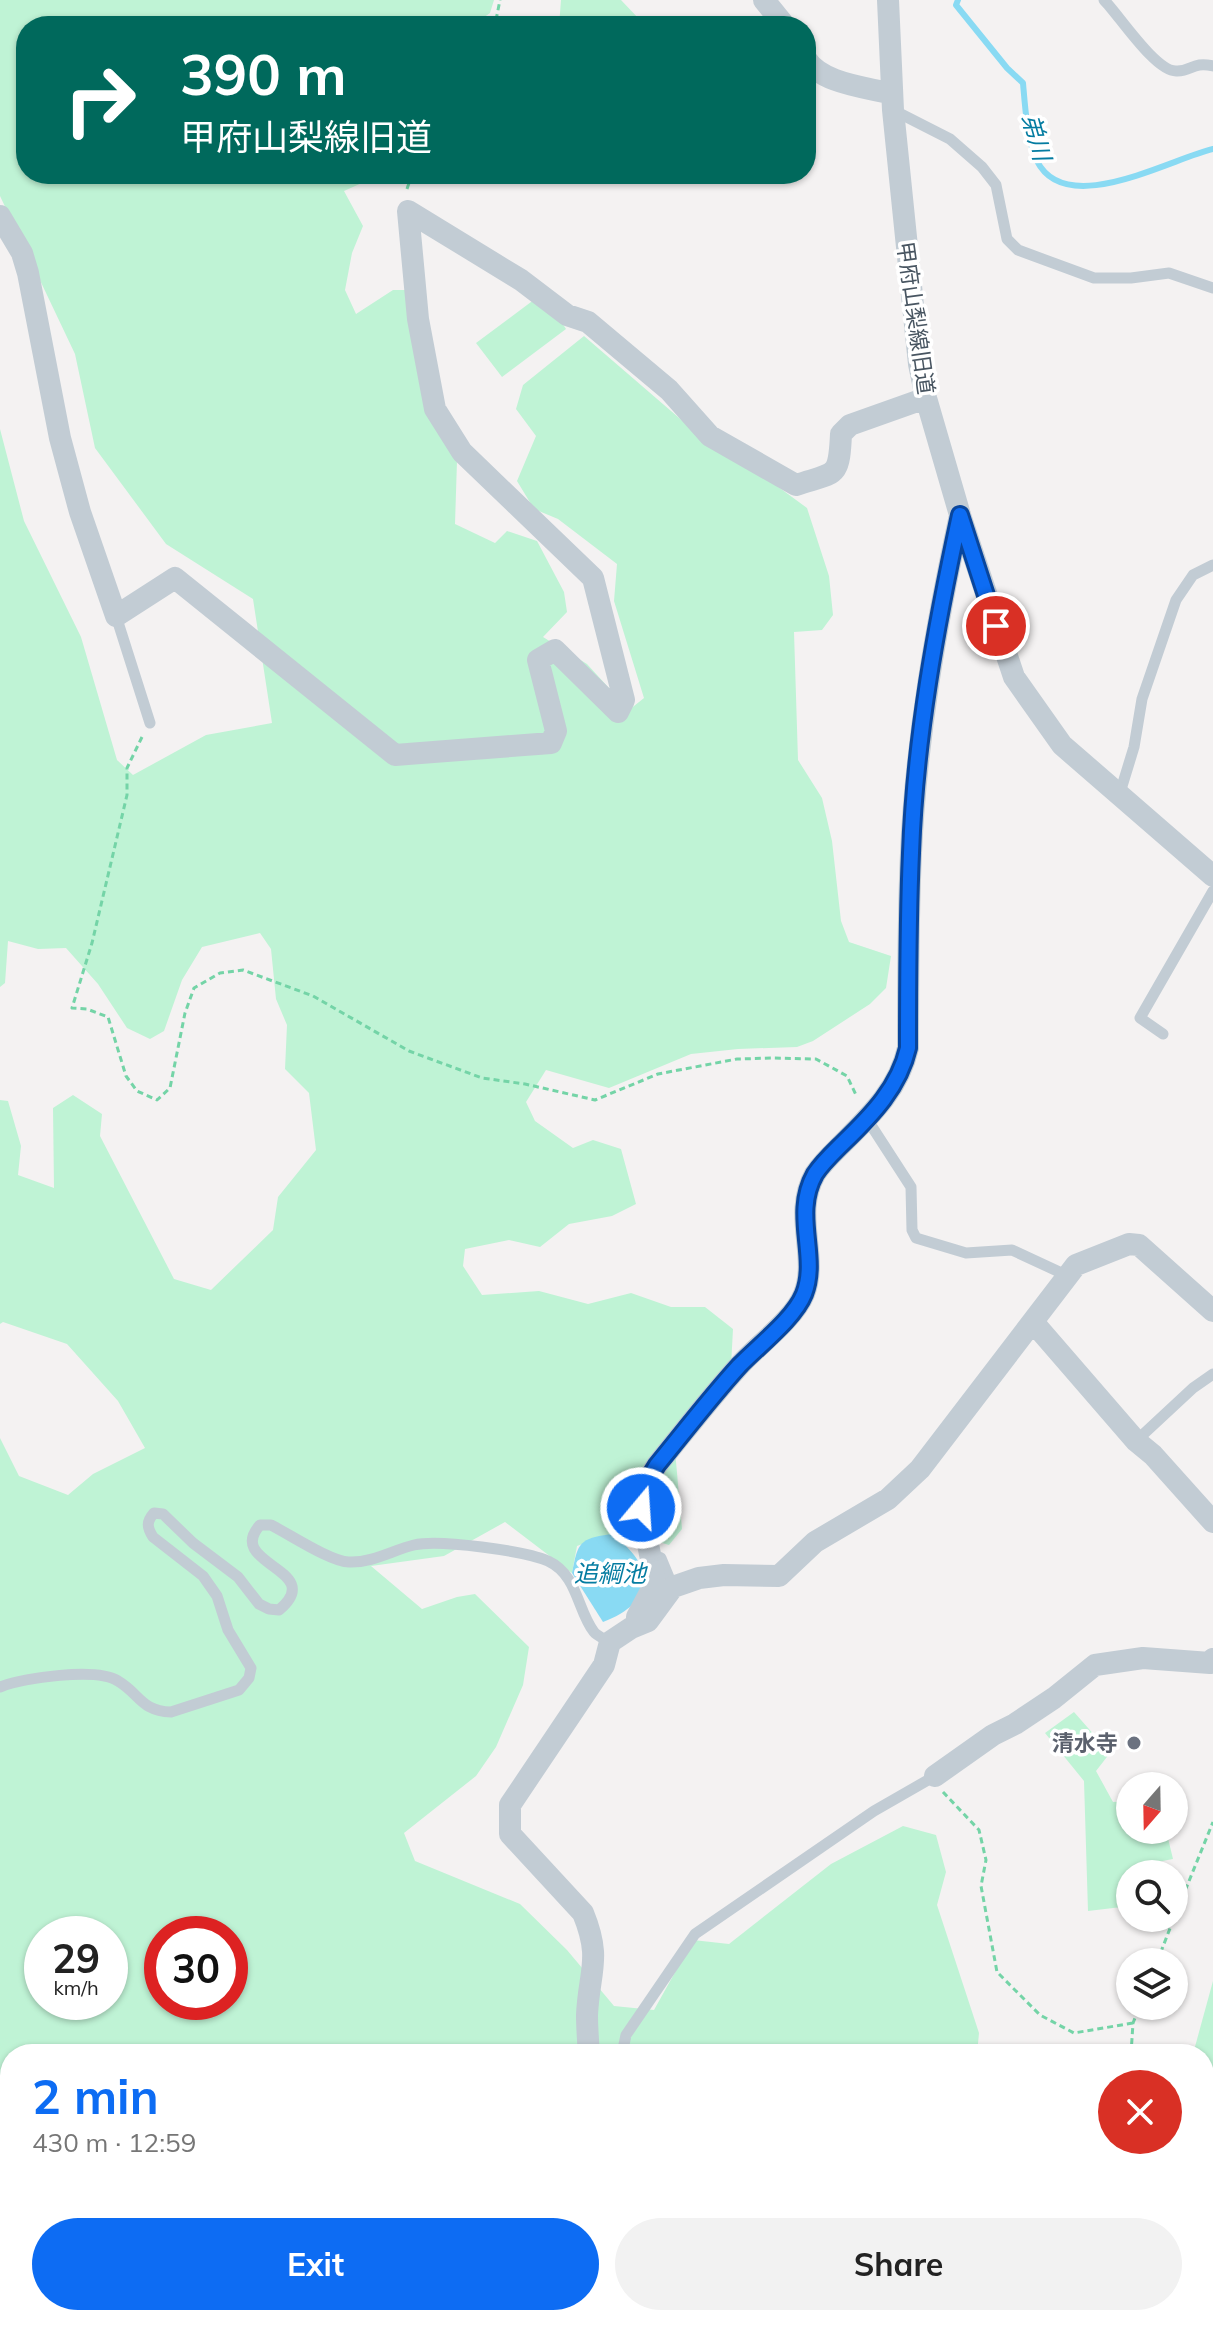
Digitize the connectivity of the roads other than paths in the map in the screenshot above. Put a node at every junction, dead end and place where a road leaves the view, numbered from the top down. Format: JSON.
{"nodes":[{"id":1,"x":764,"y":0,"type":"edge"},
{"id":2,"x":888,"y":0,"type":"edge"},
{"id":3,"x":1104,"y":0,"type":"edge"},
{"id":4,"x":777,"y":16,"type":"edge"},
{"id":5,"x":1213,"y":66,"type":"edge"},
{"id":6,"x":816,"y":70,"type":"edge"},
{"id":7,"x":893,"y":102,"type":"junction"},
{"id":8,"x":0,"y":216,"type":"edge"},
{"id":9,"x":1213,"y":288,"type":"edge"},
{"id":10,"x":926,"y":398,"type":"junction"},
{"id":11,"x":960,"y":515,"type":"junction"},
{"id":12,"x":1213,"y":565,"type":"edge"},
{"id":13,"x":116,"y":616,"type":"junction"},
{"id":14,"x":150,"y":723,"type":"road end"},
{"id":15,"x":1119,"y":796,"type":"junction"},
{"id":16,"x":1213,"y":876,"type":"edge"},
{"id":17,"x":1213,"y":891,"type":"edge"},
{"id":18,"x":1163,"y":1034,"type":"dead end"},
{"id":19,"x":867,"y":1119,"type":"junction"},
{"id":20,"x":1068,"y":1276,"type":"junction"},
{"id":21,"x":1213,"y":1311,"type":"edge"},
{"id":22,"x":1033,"y":1322,"type":"junction"},
{"id":23,"x":1213,"y":1374,"type":"edge"},
{"id":24,"x":1136,"y":1441,"type":"junction"},
{"id":25,"x":1213,"y":1522,"type":"edge"},
{"id":26,"x":650,"y":1554,"type":"junction"},
{"id":27,"x":673,"y":1587,"type":"junction"},
{"id":28,"x":631,"y":1628,"type":"junction"},
{"id":29,"x":610,"y":1642,"type":"junction"},
{"id":30,"x":1213,"y":1659,"type":"edge"},
{"id":31,"x":0,"y":1687,"type":"edge"},
{"id":32,"x":935,"y":1776,"type":"joint"},
{"id":33,"x":589,"y":2044,"type":"edge"},
{"id":34,"x":624,"y":2044,"type":"edge"}],
"edges":[{"from":1,"to":4,"type":"street"},
{"from":2,"to":7,"type":"street","name":"甲府山梨線旧道"},
{"from":3,"to":5,"type":"lane"},
{"from":6,"to":7,"type":"street"},
{"from":7,"to":9,"type":"lane"},
{"from":7,"to":10,"type":"street","name":"甲府山梨線旧道"},
{"from":8,"to":13,"type":"street"},
{"from":10,"to":11,"type":"street","name":"甲府山梨線旧道"},
{"from":10,"to":13,"type":"street"},
{"from":11,"to":15,"type":"street","name":"甲府山梨線旧道"},
{"from":11,"to":19,"type":"street"},
{"from":12,"to":15,"type":"lane"},
{"from":13,"to":14,"type":"lane"},
{"from":15,"to":16,"type":"street","name":"甲府山梨線旧道"},
{"from":17,"to":18,"type":"lane"},
{"from":19,"to":20,"type":"lane"},
{"from":19,"to":26,"type":"street"},
{"from":20,"to":21,"type":"street"},
{"from":20,"to":22,"type":"street"},
{"from":22,"to":24,"type":"street"},
{"from":22,"to":27,"type":"street"},
{"from":23,"to":24,"type":"lane"},
{"from":24,"to":25,"type":"street"},
{"from":26,"to":27,"type":"lane"},
{"from":26,"to":28,"type":"street"},
{"from":27,"to":28,"type":"street"},
{"from":28,"to":29,"type":"street"},
{"from":29,"to":31,"type":"lane"},
{"from":29,"to":33,"type":"street"},
{"from":30,"to":32,"type":"street"},
{"from":32,"to":34,"type":"lane"}]}
